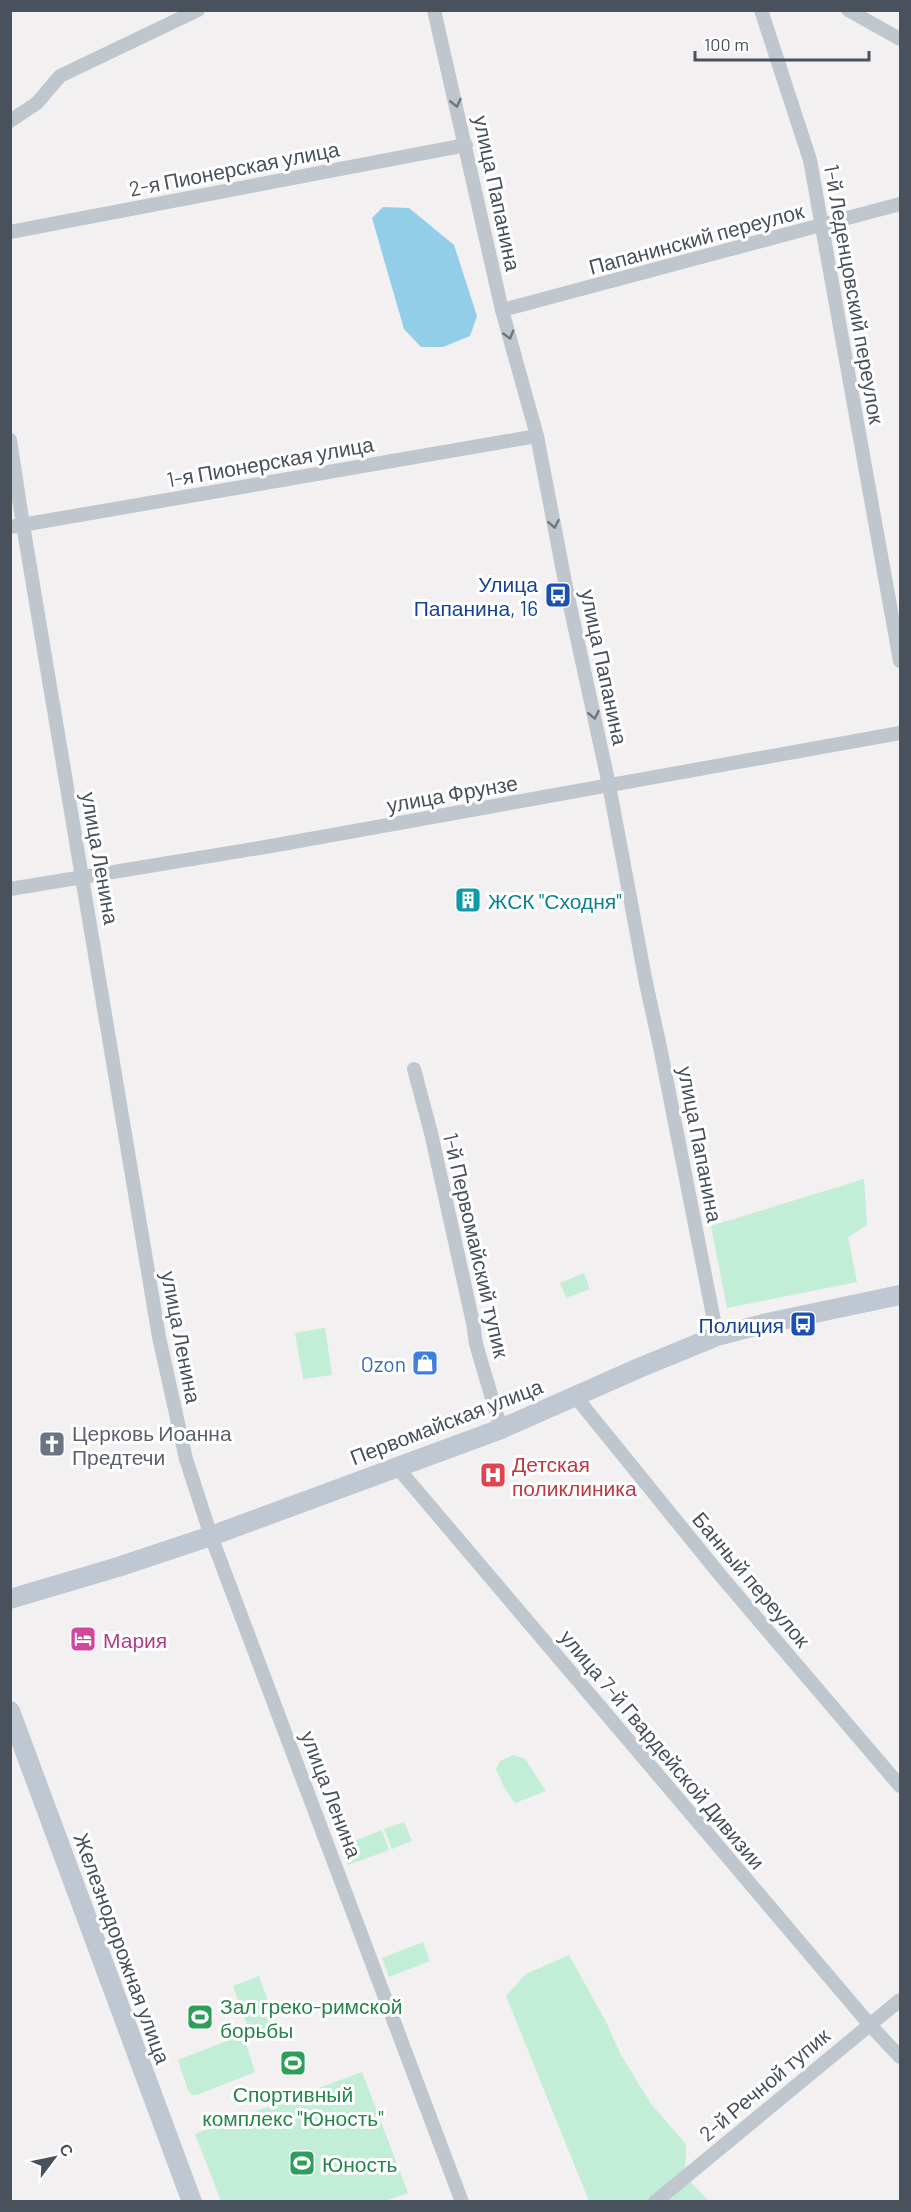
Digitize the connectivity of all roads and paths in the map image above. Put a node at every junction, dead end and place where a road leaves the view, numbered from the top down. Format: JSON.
{"nodes":[{"id":1,"x":198,"y":10,"type":"edge"},
{"id":2,"x":434,"y":10,"type":"edge"},
{"id":3,"x":761,"y":10,"type":"edge"},
{"id":4,"x":848,"y":10,"type":"edge"},
{"id":5,"x":900,"y":39,"type":"edge"},
{"id":6,"x":10,"y":121,"type":"edge"},
{"id":7,"x":466,"y":145,"type":"junction"},
{"id":8,"x":900,"y":204,"type":"edge"},
{"id":9,"x":821,"y":227,"type":"junction"},
{"id":10,"x":10,"y":232,"type":"edge"},
{"id":11,"x":502,"y":310,"type":"junction"},
{"id":12,"x":537,"y":436,"type":"junction"},
{"id":13,"x":10,"y":440,"type":"edge"},
{"id":14,"x":16,"y":526,"type":"edge"},
{"id":15,"x":900,"y":661,"type":"edge"},
{"id":16,"x":900,"y":733,"type":"edge"},
{"id":17,"x":609,"y":785,"type":"junction"},
{"id":18,"x":82,"y":876,"type":"junction"},
{"id":19,"x":10,"y":889,"type":"edge"},
{"id":20,"x":414,"y":1070,"type":"dead end"},
{"id":21,"x":900,"y":1295,"type":"edge"},
{"id":22,"x":717,"y":1336,"type":"junction"},
{"id":23,"x":575,"y":1396,"type":"junction"},
{"id":24,"x":501,"y":1429,"type":"junction"},
{"id":25,"x":396,"y":1466,"type":"junction"},
{"id":26,"x":211,"y":1536,"type":"junction"},
{"id":27,"x":10,"y":1599,"type":"edge"},
{"id":28,"x":10,"y":1711,"type":"edge"},
{"id":29,"x":900,"y":1786,"type":"edge"},
{"id":30,"x":900,"y":2000,"type":"edge"},
{"id":31,"x":870,"y":2025,"type":"junction"},
{"id":32,"x":900,"y":2058,"type":"edge"},
{"id":33,"x":192,"y":2202,"type":"edge"},
{"id":34,"x":462,"y":2202,"type":"edge"},
{"id":35,"x":655,"y":2202,"type":"edge"}],
"edges":[{"from":1,"to":6,"type":"street"},
{"from":2,"to":7,"type":"street","name":"улица Папанина","one_way":true},
{"from":3,"to":9,"type":"street","name":"1-й Леденцовский переулок"},
{"from":4,"to":5,"type":"street"},
{"from":7,"to":10,"type":"street","name":"2-я Пионерская улица"},
{"from":7,"to":11,"type":"street","name":"улица Папанина"},
{"from":8,"to":9,"type":"street","name":"Папанинский переулок"},
{"from":9,"to":11,"type":"street","name":"Папанинский переулок"},
{"from":9,"to":15,"type":"street","name":"1-й Леденцовский переулок"},
{"from":11,"to":12,"type":"street","name":"улица Папанина","one_way":true},
{"from":12,"to":14,"type":"street","name":"1-я Пионерская улица"},
{"from":12,"to":17,"type":"street","name":"улица Папанина","one_way":true},
{"from":13,"to":14,"type":"street","name":"улица Ленина"},
{"from":14,"to":18,"type":"street","name":"улица Ленина"},
{"from":16,"to":17,"type":"street","name":"улица Фрунзе"},
{"from":17,"to":18,"type":"street","name":"улица Фрунзе"},
{"from":17,"to":22,"type":"street","name":"улица Папанина"},
{"from":18,"to":19,"type":"street","name":"улица Фрунзе"},
{"from":18,"to":26,"type":"street","name":"улица Ленина"},
{"from":20,"to":24,"type":"street","name":"1-й Первомайский тупик"},
{"from":21,"to":22,"type":"main road","name":"Первомайская улица"},
{"from":22,"to":23,"type":"main road","name":"Первомайская улица"},
{"from":23,"to":24,"type":"main road","name":"Первомайская улица"},
{"from":23,"to":29,"type":"street","name":"Банный переулок"},
{"from":24,"to":25,"type":"main road","name":"Первомайская улица"},
{"from":25,"to":26,"type":"main road","name":"Первомайская улица"},
{"from":25,"to":31,"type":"street","name":"улица 7-й Гвардейской Дивизии"},
{"from":26,"to":27,"type":"main road","name":"Первомайская улица"},
{"from":26,"to":34,"type":"street","name":"улица Ленина"},
{"from":28,"to":33,"type":"main road","name":"Железнодорожная улица"},
{"from":30,"to":31,"type":"street","name":"2-й Речной тупик"},
{"from":31,"to":32,"type":"street","name":"улица 7-й Гвардейской Дивизии"},
{"from":31,"to":35,"type":"street","name":"2-й Речной тупик"}]}
